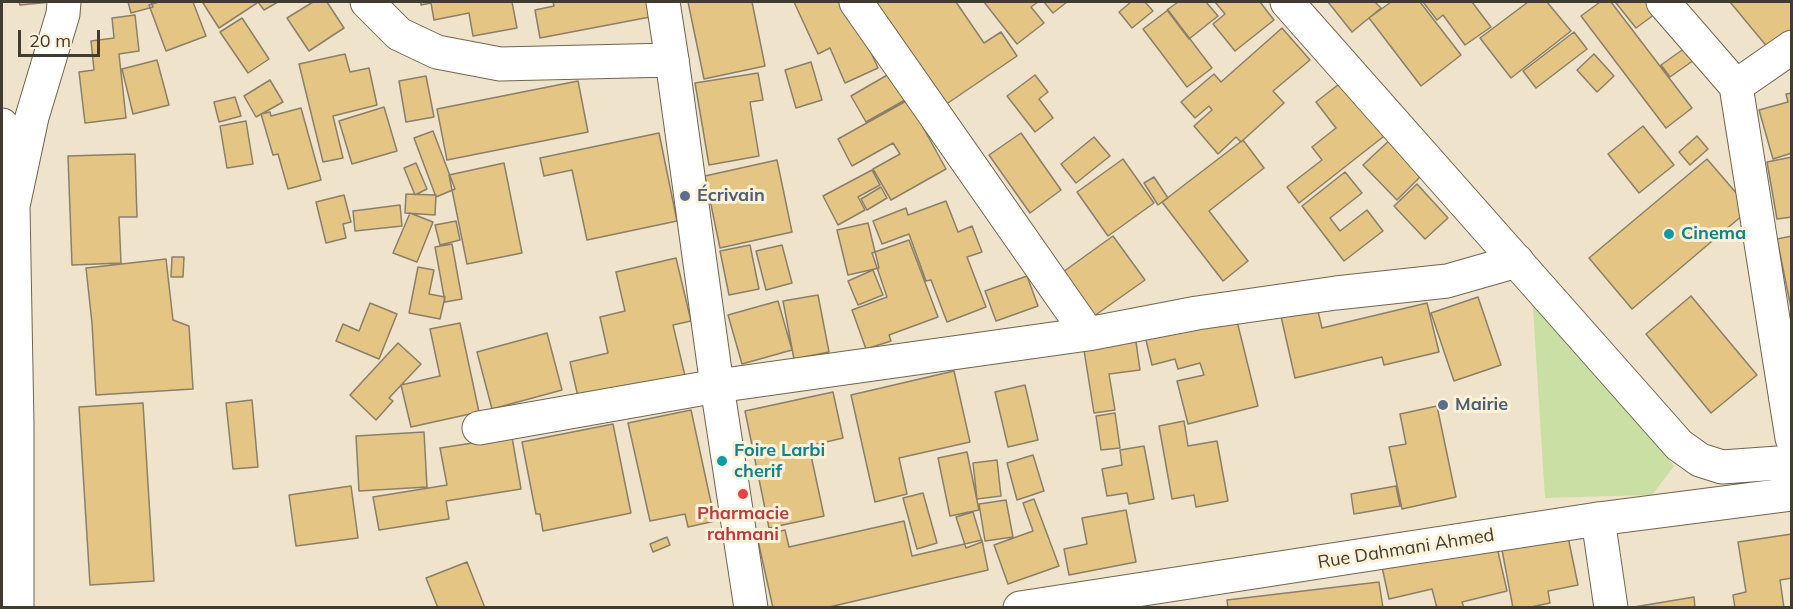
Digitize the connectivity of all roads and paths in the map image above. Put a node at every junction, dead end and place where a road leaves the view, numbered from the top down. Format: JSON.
{"nodes":[{"id":1,"x":64,"y":2,"type":"edge"},
{"id":2,"x":367,"y":2,"type":"edge"},
{"id":3,"x":663,"y":2,"type":"edge"},
{"id":4,"x":856,"y":2,"type":"edge"},
{"id":5,"x":1287,"y":2,"type":"edge"},
{"id":6,"x":1663,"y":2,"type":"edge"},
{"id":7,"x":1791,"y":47,"type":"edge"},
{"id":8,"x":672,"y":60,"type":"junction"},
{"id":9,"x":1736,"y":86,"type":"junction"},
{"id":10,"x":2,"y":125,"type":"edge"},
{"id":11,"x":13,"y":206,"type":"junction"},
{"id":12,"x":1517,"y":261,"type":"junction"},
{"id":13,"x":1088,"y":334,"type":"junction"},
{"id":14,"x":717,"y":386,"type":"junction"},
{"id":15,"x":9,"y":422,"type":"edge"},
{"id":16,"x":479,"y":428,"type":"dead end"},
{"id":17,"x":1791,"y":438,"type":"edge"},
{"id":18,"x":1791,"y":462,"type":"edge"},
{"id":19,"x":1791,"y":494,"type":"edge"},
{"id":20,"x":1598,"y":519,"type":"junction"},
{"id":21,"x":17,"y":608,"type":"edge"},
{"id":22,"x":751,"y":608,"type":"edge"},
{"id":23,"x":1020,"y":608,"type":"edge"},
{"id":24,"x":1611,"y":608,"type":"edge"}],
"edges":[{"from":1,"to":11,"type":"street"},
{"from":2,"to":8,"type":"street"},
{"from":3,"to":8,"type":"street"},
{"from":4,"to":13,"type":"street"},
{"from":5,"to":12,"type":"street"},
{"from":6,"to":9,"type":"street"},
{"from":7,"to":9,"type":"street"},
{"from":8,"to":14,"type":"street"},
{"from":9,"to":17,"type":"street"},
{"from":10,"to":11,"type":"street"},
{"from":11,"to":15,"type":"street"},
{"from":12,"to":13,"type":"street"},
{"from":12,"to":18,"type":"street"},
{"from":13,"to":14,"type":"street"},
{"from":14,"to":16,"type":"street"},
{"from":14,"to":22,"type":"street"},
{"from":15,"to":21,"type":"street"},
{"from":19,"to":20,"type":"street","name":"Rue Dahmani Ahmed"},
{"from":20,"to":23,"type":"street","name":"Rue Dahmani Ahmed"},
{"from":20,"to":24,"type":"street"}]}
